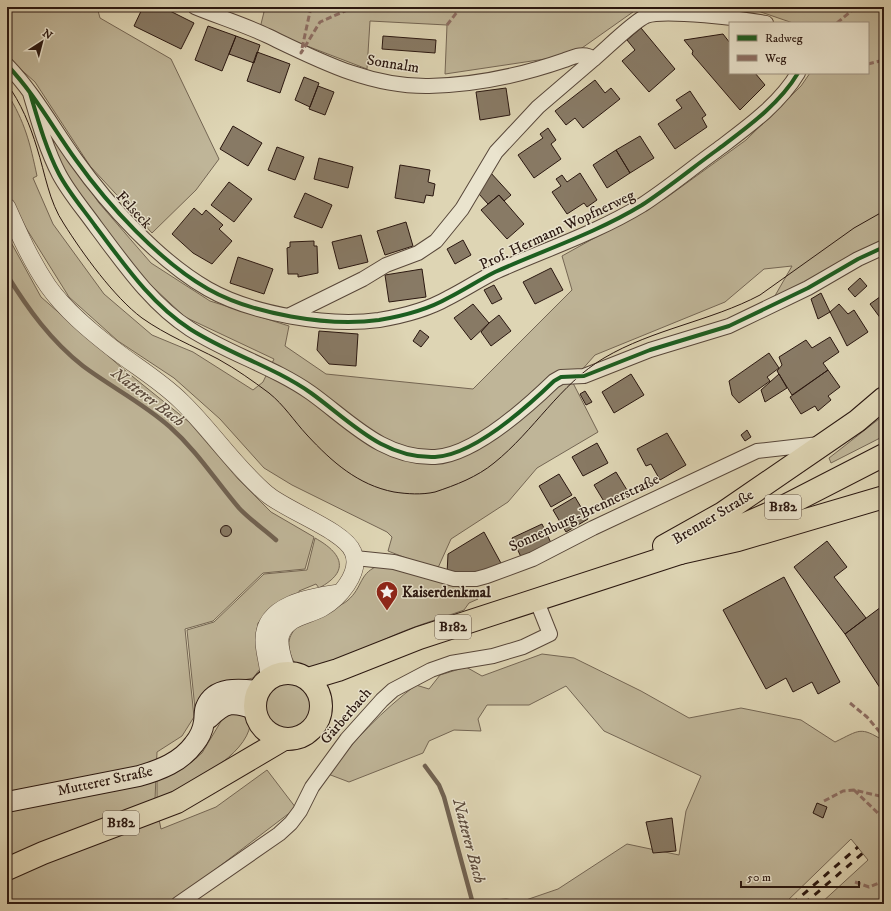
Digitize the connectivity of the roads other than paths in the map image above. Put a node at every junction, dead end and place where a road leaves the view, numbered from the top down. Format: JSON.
{"nodes":[{"id":1,"x":195,"y":7,"type":"edge"},
{"id":2,"x":759,"y":22,"type":"edge"},
{"id":3,"x":594,"y":59,"type":"junction"},
{"id":4,"x":7,"y":65,"type":"edge"},
{"id":5,"x":797,"y":74,"type":"edge"},
{"id":6,"x":30,"y":93,"type":"junction"},
{"id":7,"x":7,"y":207,"type":"edge"},
{"id":8,"x":884,"y":247,"type":"edge"},
{"id":9,"x":288,"y":317,"type":"junction"},
{"id":10,"x":884,"y":398,"type":"edge"},
{"id":11,"x":824,"y":443,"type":"junction"},
{"id":12,"x":884,"y":456,"type":"edge"},
{"id":13,"x":884,"y":497,"type":"edge"},
{"id":14,"x":680,"y":553,"type":"junction"},
{"id":15,"x":355,"y":558,"type":"junction"},
{"id":16,"x":616,"y":573,"type":"junction"},
{"id":17,"x":536,"y":599,"type":"junction"},
{"id":18,"x":370,"y":658,"type":"junction"},
{"id":19,"x":273,"y":692,"type":"junction"},
{"id":20,"x":320,"y":698,"type":"junction"},
{"id":21,"x":284,"y":739,"type":"junction"},
{"id":22,"x":225,"y":773,"type":"junction"},
{"id":23,"x":7,"y":802,"type":"edge"},
{"id":24,"x":7,"y":869,"type":"edge"},
{"id":25,"x":178,"y":904,"type":"edge"}],
"edges":[{"from":1,"to":3,"type":"street","name":"Sonnalm"},
{"from":2,"to":3,"type":"street"},
{"from":3,"to":9,"type":"street"},
{"from":4,"to":6,"type":"street","name":"Felseck"},
{"from":5,"to":9,"type":"street","name":"Prof. Hermann Wopfnerweg"},
{"from":6,"to":8,"type":"street"},
{"from":6,"to":9,"type":"street","name":"Felseck"},
{"from":7,"to":15,"type":"street"},
{"from":10,"to":11,"type":"main road","name":"Brenner Straße","number":"B182"},
{"from":11,"to":15,"type":"street","name":"Sonnenburg-Brennerstraße"},
{"from":11,"to":16,"type":"main road","name":"Brenner Straße","number":"B182"},
{"from":12,"to":14,"type":"main road","name":"Brenner Straße","number":"B182"},
{"from":13,"to":14,"type":"main road"},
{"from":14,"to":16,"type":"main road","name":"Brenner Straße","number":"B182"},
{"from":15,"to":19,"type":"street"},
{"from":16,"to":17,"type":"main road","name":"Brenner Straße","number":"B182"},
{"from":17,"to":18,"type":"main road","name":"Brenner Straße","number":"B182"},
{"from":17,"to":25,"type":"street","name":"Gärberbach"},
{"from":18,"to":19,"type":"main road","name":"Brenner Straße","number":"B182"},
{"from":18,"to":20,"type":"main road","name":"Brenner Straße","number":"B182"},
{"from":19,"to":20,"type":"main road"},
{"from":19,"to":21,"type":"main road"},
{"from":19,"to":22,"type":"main road","number":"B182"},
{"from":19,"to":23,"type":"main road","name":"Mutterer Straße"},
{"from":20,"to":21,"type":"main road","number":"B182"},
{"from":21,"to":22,"type":"main road","number":"B182"},
{"from":22,"to":24,"type":"main road","number":"B182"}]}
